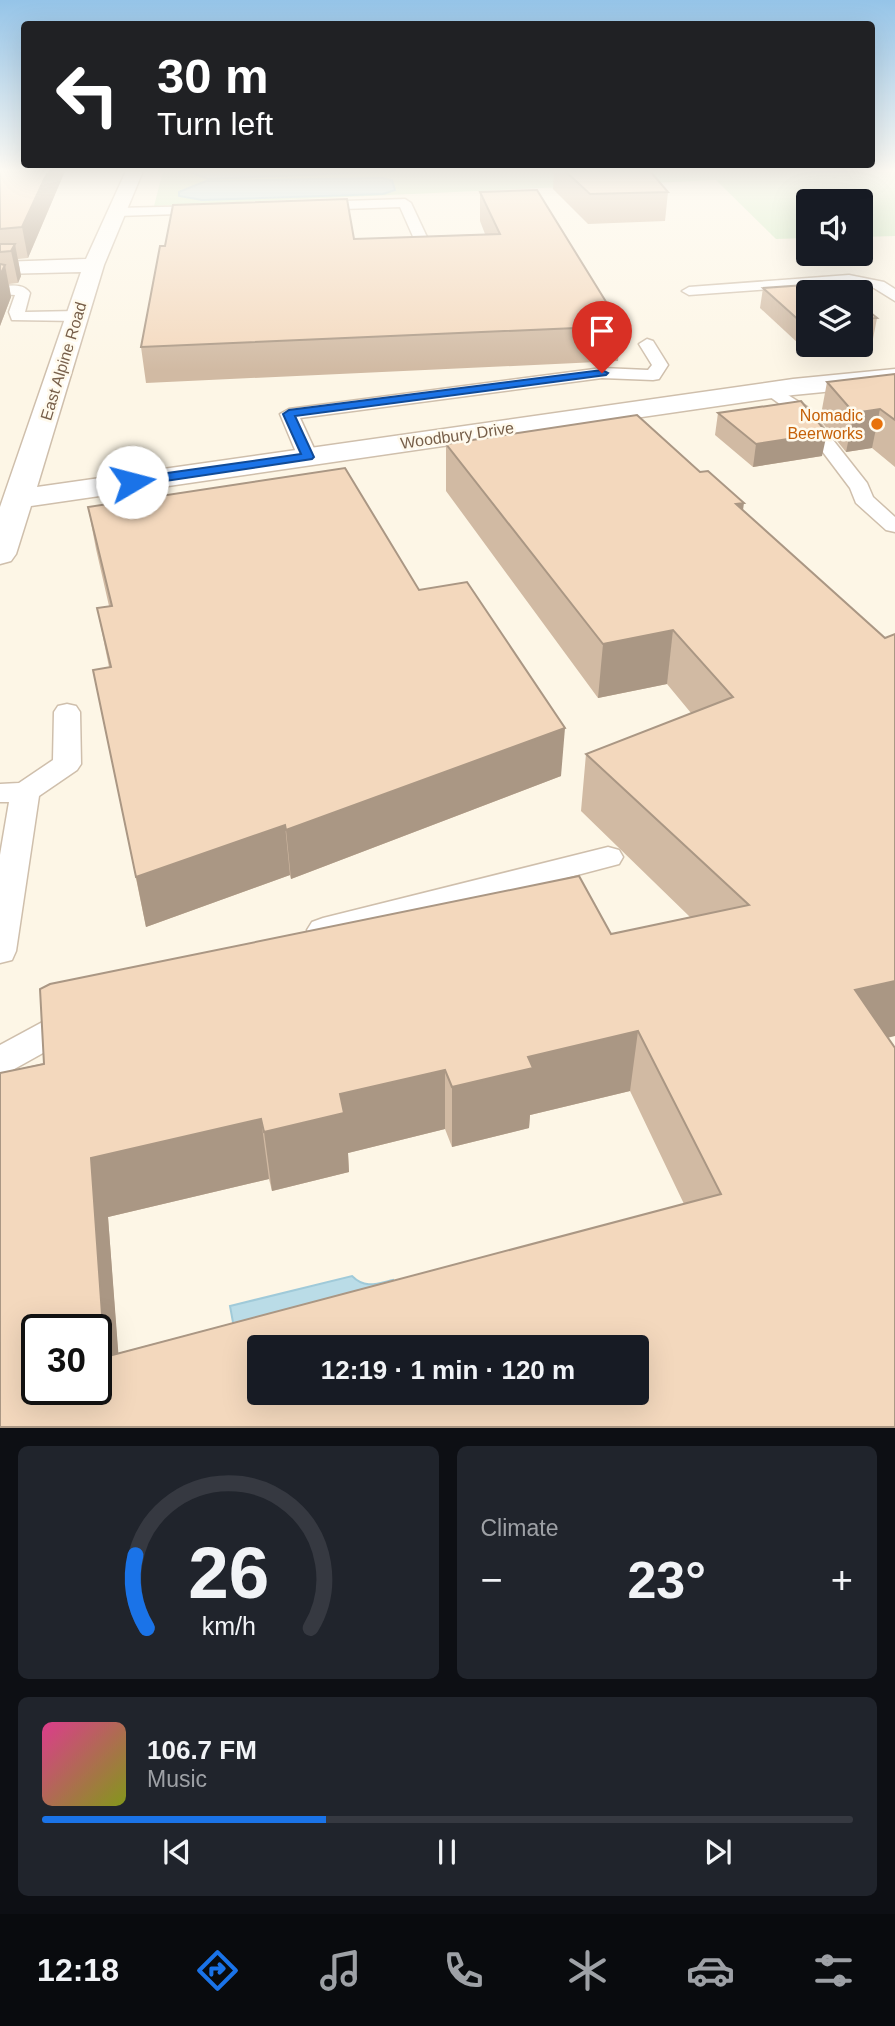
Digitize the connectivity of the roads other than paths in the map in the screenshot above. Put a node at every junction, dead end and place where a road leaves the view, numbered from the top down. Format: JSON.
{"nodes":[{"id":1,"x":106,"y":238,"type":"edge"},
{"id":2,"x":420,"y":238,"type":"edge"},
{"id":3,"x":426,"y":250,"type":"edge"},
{"id":4,"x":94,"y":265,"type":"junction"},
{"id":5,"x":0,"y":268,"type":"edge"},
{"id":6,"x":0,"y":290,"type":"edge"},
{"id":7,"x":689,"y":291,"type":"dead end"},
{"id":8,"x":895,"y":296,"type":"edge"},
{"id":9,"x":78,"y":316,"type":"junction"},
{"id":10,"x":647,"y":344,"type":"dead end"},
{"id":11,"x":895,"y":377,"type":"edge"},
{"id":12,"x":772,"y":390,"type":"junction"},
{"id":13,"x":308,"y":457,"type":"junction"},
{"id":14,"x":20,"y":498,"type":"junction"},
{"id":15,"x":893,"y":527,"type":"edge"},
{"id":16,"x":0,"y":554,"type":"edge"},
{"id":17,"x":67,"y":712,"type":"dead end"},
{"id":18,"x":13,"y":793,"type":"edge"},
{"id":19,"x":608,"y":857,"type":"dead end"},
{"id":20,"x":298,"y":936,"type":"edge"},
{"id":21,"x":0,"y":951,"type":"edge"},
{"id":22,"x":104,"y":1001,"type":"edge"},
{"id":23,"x":0,"y":1062,"type":"edge"}],
"edges":[{"from":1,"to":4,"type":"street","name":"East Alpine Road"},
{"from":2,"to":3,"type":"lane"},
{"from":4,"to":5,"type":"street"},
{"from":4,"to":9,"type":"street","name":"East Alpine Road"},
{"from":6,"to":9,"type":"lane"},
{"from":7,"to":8,"type":"lane"},
{"from":9,"to":14,"type":"street","name":"East Alpine Road"},
{"from":10,"to":13,"type":"lane"},
{"from":11,"to":12,"type":"street","name":"Woodbury Drive"},
{"from":12,"to":13,"type":"street","name":"Woodbury Drive"},
{"from":12,"to":15,"type":"lane"},
{"from":13,"to":14,"type":"street","name":"Woodbury Drive"},
{"from":14,"to":16,"type":"street","name":"East Alpine Road"},
{"from":17,"to":18,"type":"lane"},
{"from":18,"to":21,"type":"lane"},
{"from":19,"to":20,"type":"lane"},
{"from":22,"to":23,"type":"lane"}]}
